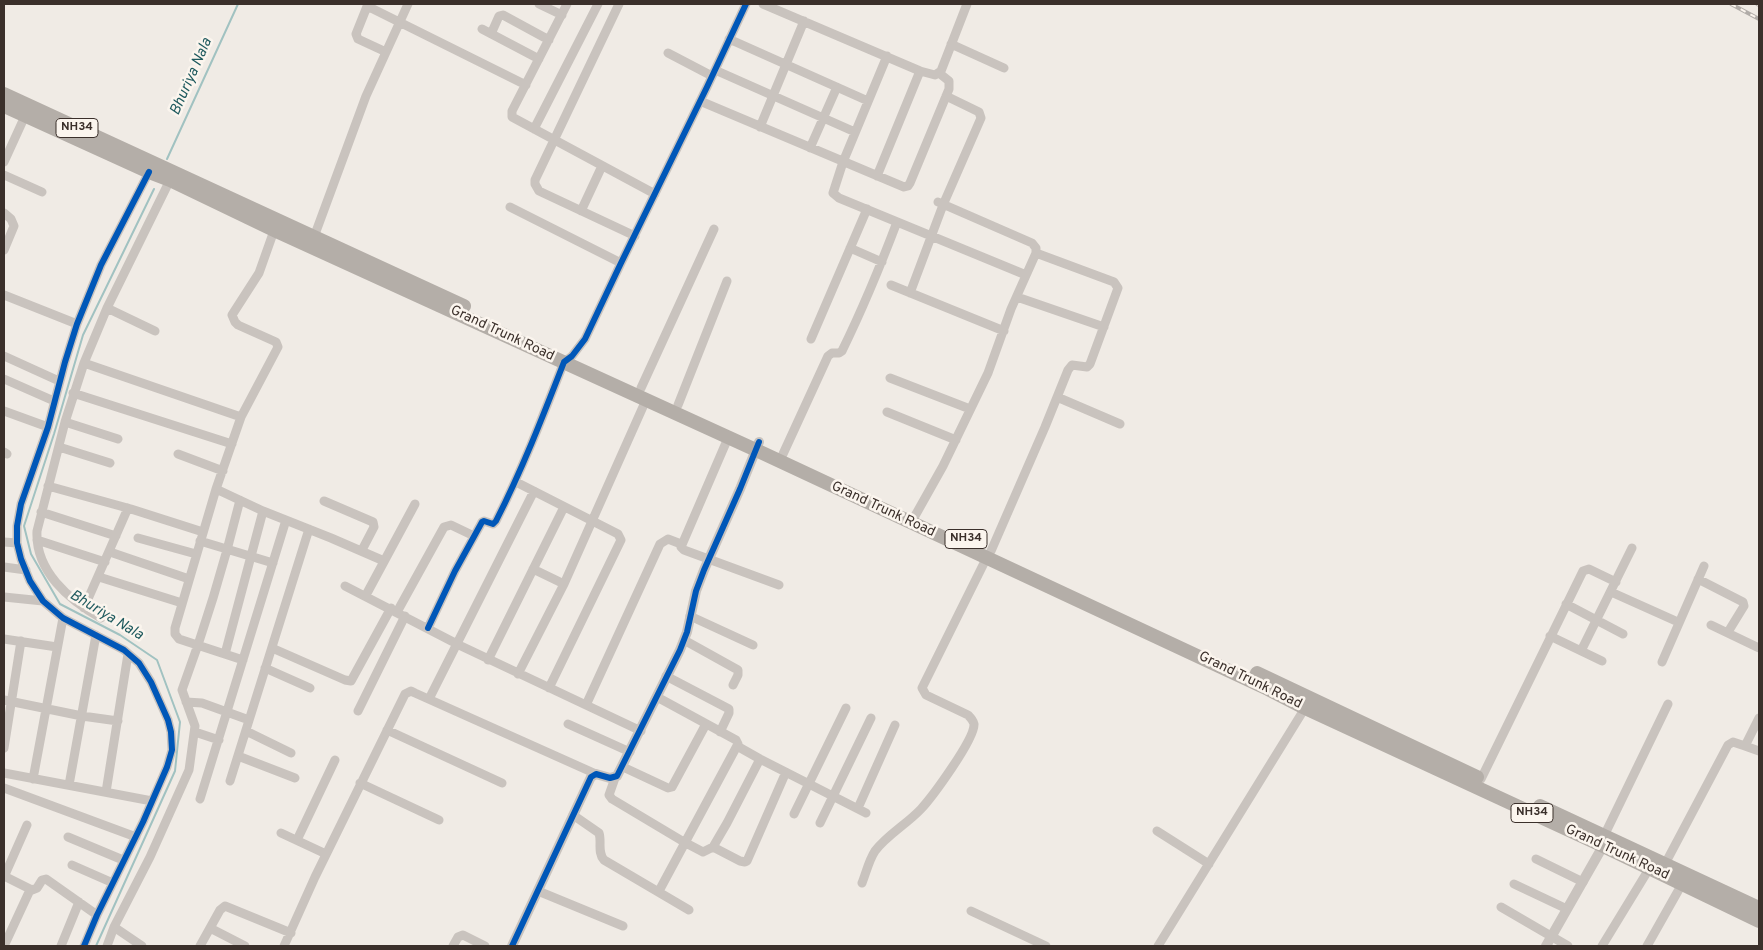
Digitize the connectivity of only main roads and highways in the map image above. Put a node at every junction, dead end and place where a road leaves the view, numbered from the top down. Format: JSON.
{"nodes":[{"id":1,"x":4,"y":94,"type":"edge"},
{"id":2,"x":4,"y":106,"type":"edge"},
{"id":3,"x":150,"y":169,"type":"junction"},
{"id":4,"x":276,"y":225,"type":"junction"},
{"id":5,"x":568,"y":359,"type":"junction"},
{"id":6,"x":643,"y":394,"type":"junction"},
{"id":7,"x":757,"y":446,"type":"junction"},
{"id":8,"x":913,"y":519,"type":"junction"},
{"id":9,"x":995,"y":557,"type":"junction"},
{"id":10,"x":1603,"y":841,"type":"junction"},
{"id":11,"x":1759,"y":908,"type":"edge"},
{"id":12,"x":1759,"y":921,"type":"edge"}],
"edges":[{"from":1,"to":3,"type":"highway","name":"Grand Trunk Road","number":"NH34"},
{"from":2,"to":3,"type":"highway","name":"Grand Trunk Road","number":"NH34"},
{"from":3,"to":4,"type":"highway","name":"Grand Trunk Road","number":"NH34"},
{"from":4,"to":5,"type":"highway","name":"Grand Trunk Road","number":"NH34"},
{"from":4,"to":5,"type":"highway","name":"Grand Trunk Road","number":"NH34"},
{"from":5,"to":6,"type":"highway","name":"Grand Trunk Road","number":"NH34"},
{"from":6,"to":7,"type":"highway","name":"Grand Trunk Road","number":"NH34"},
{"from":6,"to":7,"type":"highway","name":"Grand Trunk Road","number":"NH34"},
{"from":7,"to":8,"type":"highway","name":"Grand Trunk Road","number":"NH34"},
{"from":7,"to":8,"type":"highway","name":"Grand Trunk Road","number":"NH34"},
{"from":8,"to":9,"type":"highway","name":"Grand Trunk Road","number":"NH34"},
{"from":9,"to":10,"type":"highway","name":"Grand Trunk Road","number":"NH34"},
{"from":9,"to":10,"type":"highway","name":"Grand Trunk Road","number":"NH34"},
{"from":10,"to":11,"type":"highway","name":"Grand Trunk Road","number":"NH34"},
{"from":10,"to":12,"type":"highway","name":"Grand Trunk Road","number":"NH34"}]}
